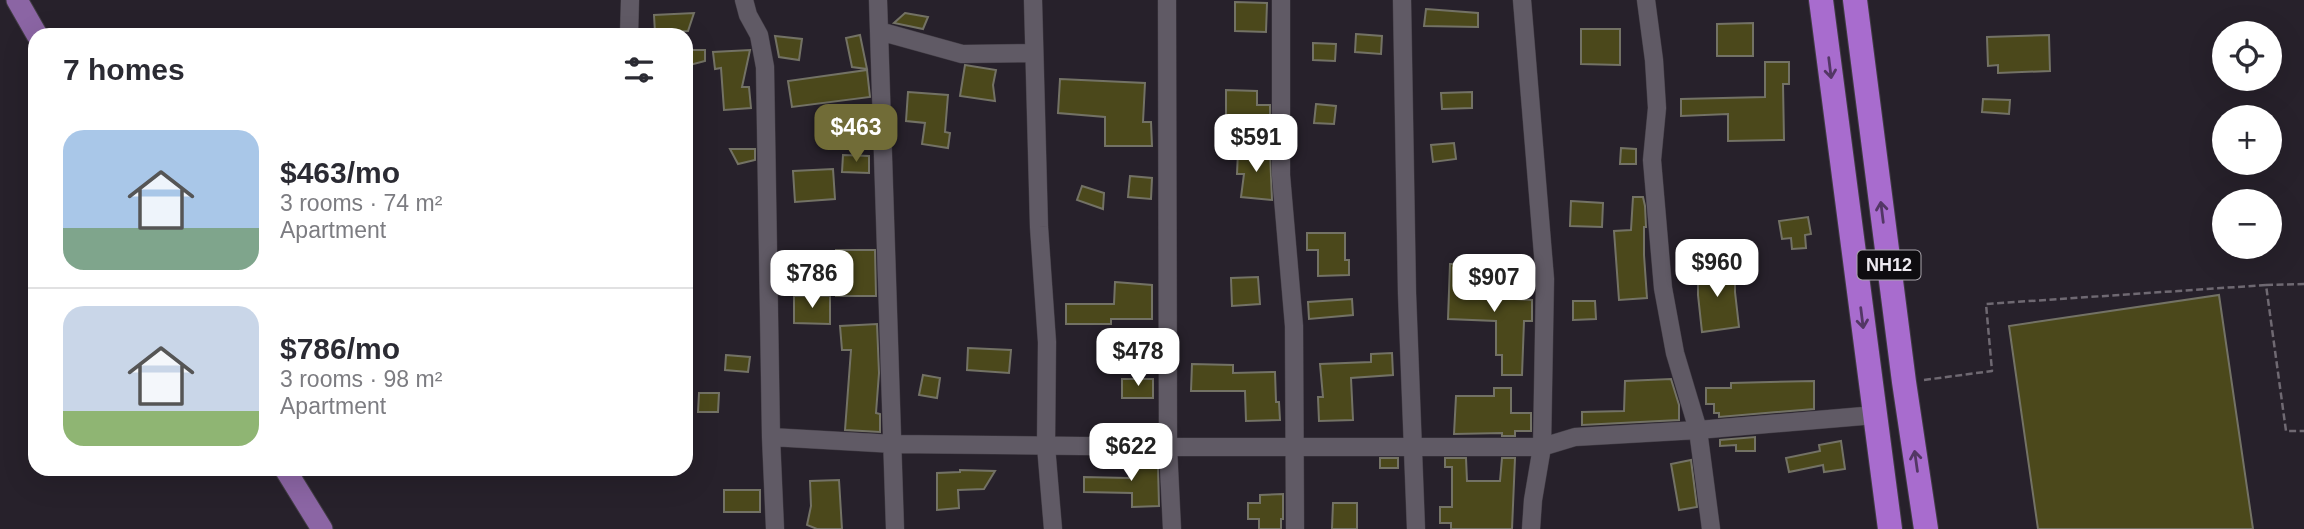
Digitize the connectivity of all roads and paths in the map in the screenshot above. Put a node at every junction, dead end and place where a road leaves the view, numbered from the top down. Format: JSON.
{"nodes":[{"id":1,"x":18,"y":0,"type":"edge"},
{"id":2,"x":630,"y":0,"type":"edge"},
{"id":3,"x":744,"y":0,"type":"edge"},
{"id":4,"x":878,"y":0,"type":"edge"},
{"id":5,"x":1033,"y":0,"type":"edge"},
{"id":6,"x":1167,"y":0,"type":"edge"},
{"id":7,"x":1281,"y":0,"type":"edge"},
{"id":8,"x":1402,"y":0,"type":"edge"},
{"id":9,"x":1522,"y":0,"type":"edge"},
{"id":10,"x":1646,"y":0,"type":"edge"},
{"id":11,"x":1821,"y":0,"type":"edge"},
{"id":12,"x":1855,"y":0,"type":"edge"},
{"id":13,"x":33,"y":28,"type":"edge"},
{"id":14,"x":629,"y":28,"type":"edge"},
{"id":15,"x":879,"y":31,"type":"junction"},
{"id":16,"x":1034,"y":53,"type":"junction"},
{"id":17,"x":2304,"y":284,"type":"edge"},
{"id":18,"x":2266,"y":285,"type":"junction"},
{"id":19,"x":1904,"y":382,"type":"junction"},
{"id":20,"x":1875,"y":415,"type":"junction"},
{"id":21,"x":1698,"y":430,"type":"junction"},
{"id":22,"x":2304,"y":431,"type":"edge"},
{"id":23,"x":771,"y":437,"type":"junction"},
{"id":24,"x":894,"y":444,"type":"junction"},
{"id":25,"x":1046,"y":446,"type":"junction"},
{"id":26,"x":1168,"y":447,"type":"junction"},
{"id":27,"x":1295,"y":447,"type":"junction"},
{"id":28,"x":1542,"y":447,"type":"junction"},
{"id":29,"x":1414,"y":448,"type":"junction"},
{"id":30,"x":289,"y":476,"type":"edge"},
{"id":31,"x":322,"y":529,"type":"edge"},
{"id":32,"x":775,"y":529,"type":"edge"},
{"id":33,"x":895,"y":529,"type":"edge"},
{"id":34,"x":1053,"y":529,"type":"edge"},
{"id":35,"x":1172,"y":529,"type":"edge"},
{"id":36,"x":1295,"y":529,"type":"edge"},
{"id":37,"x":1416,"y":529,"type":"edge"},
{"id":38,"x":1531,"y":529,"type":"edge"},
{"id":39,"x":1711,"y":529,"type":"edge"},
{"id":40,"x":1890,"y":529,"type":"edge"},
{"id":41,"x":1926,"y":529,"type":"edge"}],
"edges":[{"from":1,"to":13,"type":"main road"},
{"from":2,"to":14,"type":"street"},
{"from":3,"to":23,"type":"street"},
{"from":4,"to":15,"type":"street"},
{"from":5,"to":16,"type":"street"},
{"from":6,"to":26,"type":"street"},
{"from":7,"to":27,"type":"street"},
{"from":8,"to":29,"type":"street"},
{"from":9,"to":28,"type":"street"},
{"from":10,"to":21,"type":"street"},
{"from":11,"to":20,"type":"highway","number":"NH12","one_way":true},
{"from":19,"to":12,"type":"highway","number":"NH12","one_way":true},
{"from":15,"to":16,"type":"street"},
{"from":15,"to":24,"type":"street"},
{"from":16,"to":25,"type":"street"},
{"from":17,"to":18,"type":"path"},
{"from":18,"to":19,"type":"path"},
{"from":18,"to":22,"type":"path"},
{"from":41,"to":19,"type":"highway","number":"NH12","one_way":true},
{"from":20,"to":21,"type":"street"},
{"from":20,"to":40,"type":"highway","number":"NH12"},
{"from":21,"to":28,"type":"street"},
{"from":21,"to":39,"type":"street"},
{"from":23,"to":24,"type":"street"},
{"from":23,"to":32,"type":"street"},
{"from":24,"to":25,"type":"street"},
{"from":24,"to":33,"type":"street"},
{"from":25,"to":26,"type":"street"},
{"from":25,"to":34,"type":"street"},
{"from":26,"to":27,"type":"street"},
{"from":26,"to":35,"type":"street"},
{"from":27,"to":29,"type":"street"},
{"from":27,"to":36,"type":"street"},
{"from":28,"to":29,"type":"street"},
{"from":28,"to":38,"type":"street"},
{"from":29,"to":37,"type":"street"},
{"from":30,"to":31,"type":"main road"}]}
